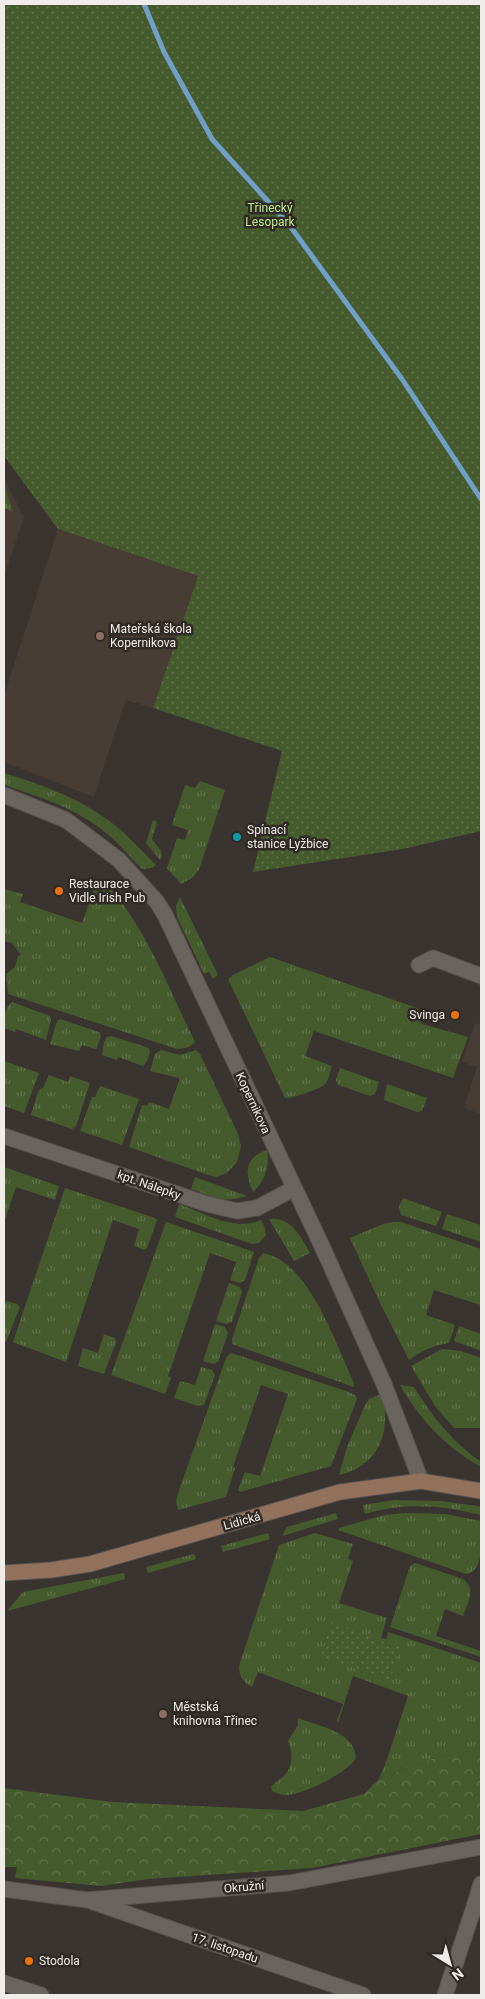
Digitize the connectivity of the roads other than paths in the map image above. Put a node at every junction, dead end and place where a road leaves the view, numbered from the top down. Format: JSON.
{"nodes":[{"id":1,"x":4,"y":795,"type":"edge"},
{"id":2,"x":419,"y":965,"type":"dead end"},
{"id":3,"x":481,"y":976,"type":"edge"},
{"id":4,"x":4,"y":1136,"type":"edge"},
{"id":5,"x":293,"y":1189,"type":"junction"},
{"id":6,"x":421,"y":1481,"type":"junction"},
{"id":7,"x":481,"y":1491,"type":"edge"},
{"id":8,"x":4,"y":1573,"type":"edge"},
{"id":9,"x":481,"y":1847,"type":"edge"},
{"id":10,"x":481,"y":1884,"type":"edge"},
{"id":11,"x":4,"y":1889,"type":"edge"},
{"id":12,"x":87,"y":1900,"type":"junction"},
{"id":13,"x":478,"y":1906,"type":"edge"},
{"id":14,"x":4,"y":1983,"type":"edge"},
{"id":15,"x":41,"y":1995,"type":"edge"},
{"id":16,"x":363,"y":1995,"type":"edge"},
{"id":17,"x":445,"y":1995,"type":"edge"}],
"edges":[{"from":1,"to":5,"type":"street","name":"Kopernikova"},
{"from":2,"to":3,"type":"street"},
{"from":4,"to":5,"type":"street","name":"kpt. Nálepky"},
{"from":5,"to":6,"type":"street","name":"Kopernikova"},
{"from":6,"to":7,"type":"street","name":"Lidická"},
{"from":6,"to":8,"type":"street","name":"Lidická"},
{"from":9,"to":12,"type":"street","name":"Okružní"},
{"from":10,"to":13,"type":"street"},
{"from":11,"to":12,"type":"street","name":"Okružní"},
{"from":12,"to":16,"type":"street","name":"17. listopadu"},
{"from":13,"to":17,"type":"street"},
{"from":14,"to":15,"type":"street"}]}
